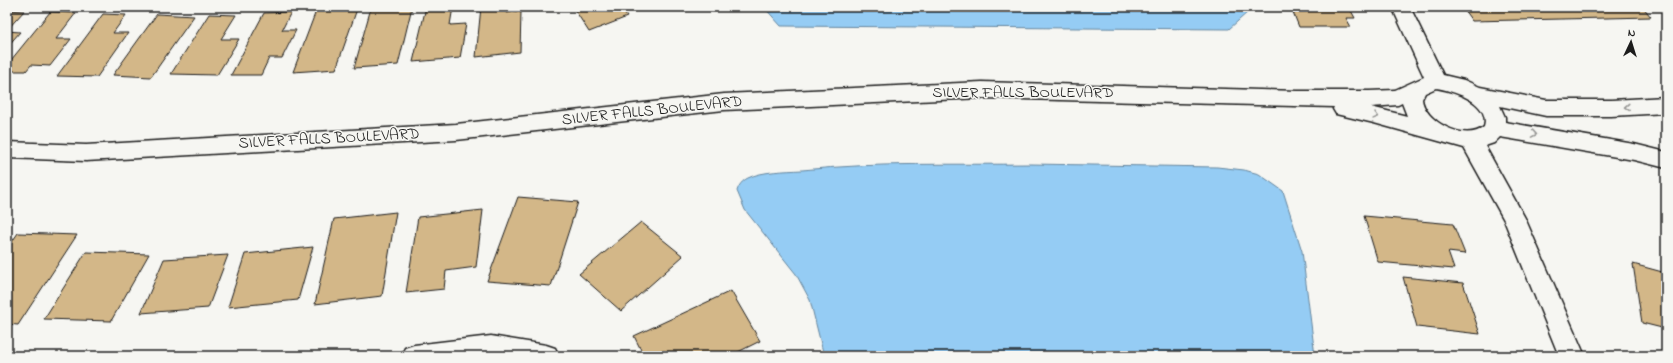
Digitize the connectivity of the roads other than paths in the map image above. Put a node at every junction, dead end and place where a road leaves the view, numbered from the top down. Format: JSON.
{"nodes":[{"id":1,"x":1401,"y":7,"type":"edge"},
{"id":2,"x":1427,"y":84,"type":"junction"},
{"id":3,"x":1478,"y":94,"type":"junction"},
{"id":4,"x":1297,"y":99,"type":"junction"},
{"id":5,"x":1666,"y":105,"type":"edge"},
{"id":6,"x":1495,"y":128,"type":"junction"},
{"id":7,"x":1442,"y":134,"type":"junction"},
{"id":8,"x":1471,"y":140,"type":"junction"},
{"id":9,"x":7,"y":150,"type":"edge"},
{"id":10,"x":1666,"y":160,"type":"edge"},
{"id":11,"x":414,"y":356,"type":"edge"},
{"id":12,"x":546,"y":356,"type":"edge"},
{"id":13,"x":1572,"y":356,"type":"edge"}],
"edges":[{"from":1,"to":2,"type":"street"},
{"from":2,"to":3,"type":"street"},
{"from":2,"to":4,"type":"street","name":"SILVER FALLS BOULEVARD"},
{"from":2,"to":7,"type":"street"},
{"from":5,"to":3,"type":"street","one_way":true},
{"from":3,"to":6,"type":"street"},
{"from":4,"to":7,"type":"street","name":"SILVER FALLS BOULEVARD","one_way":true},
{"from":4,"to":9,"type":"street","name":"SILVER FALLS BOULEVARD"},
{"from":6,"to":8,"type":"street"},
{"from":6,"to":10,"type":"street","one_way":true},
{"from":7,"to":8,"type":"street"},
{"from":8,"to":13,"type":"street"},
{"from":11,"to":12,"type":"street"}]}
